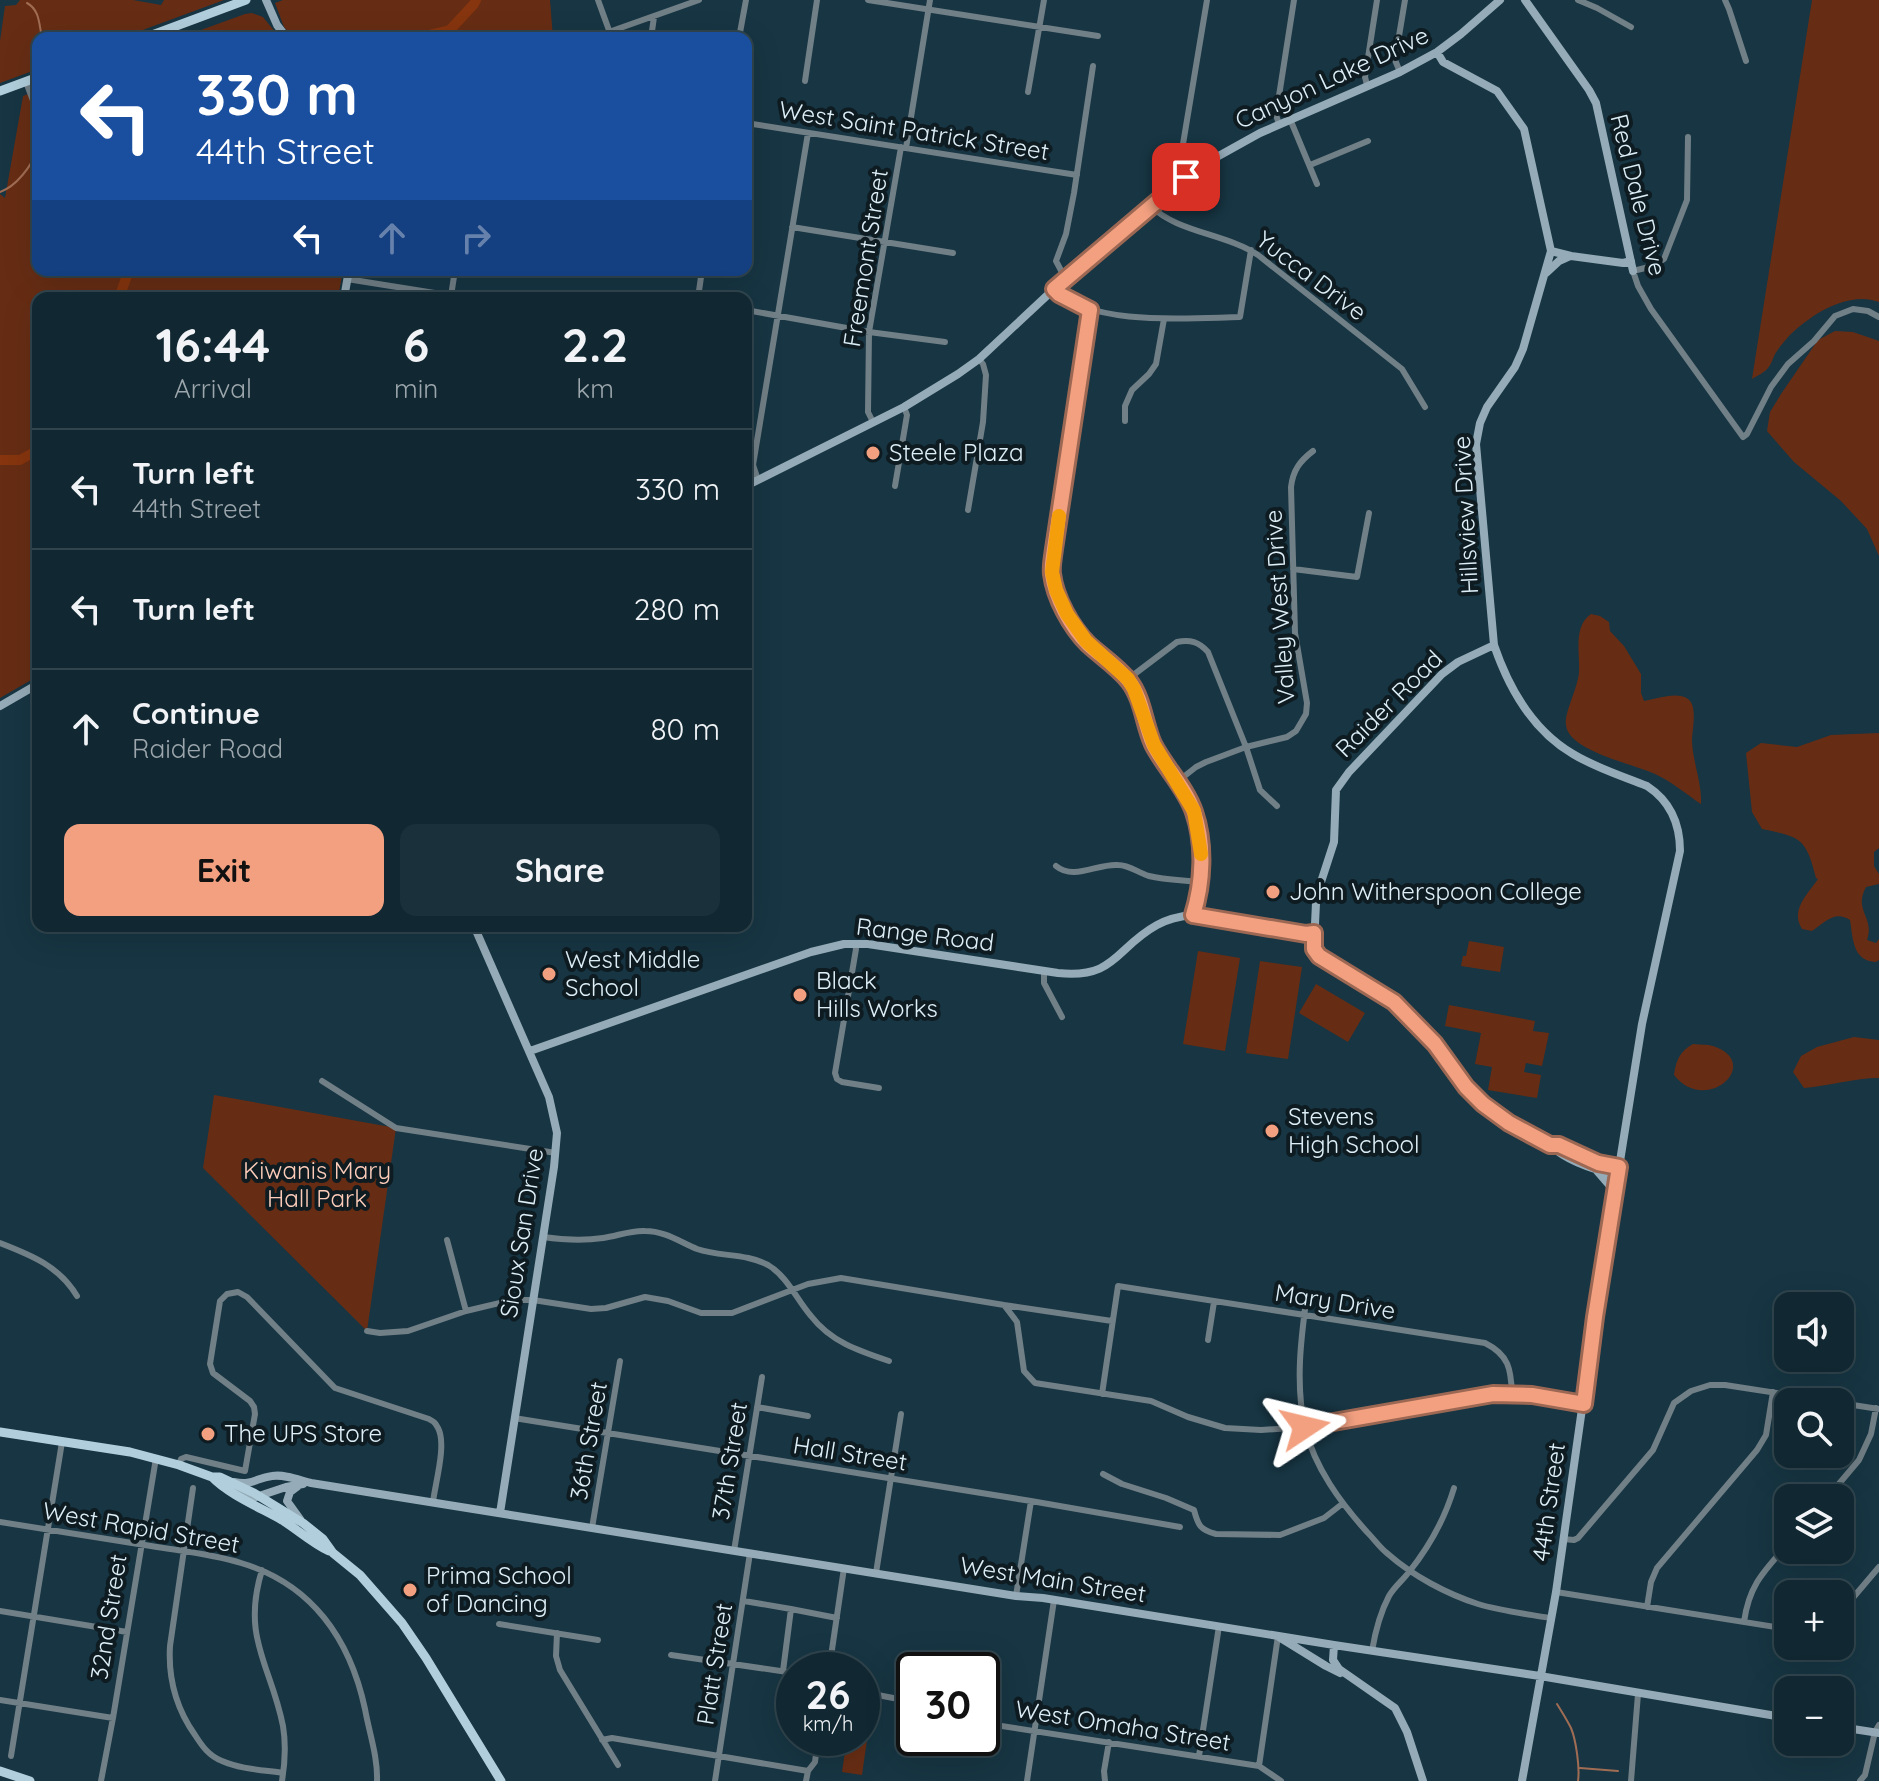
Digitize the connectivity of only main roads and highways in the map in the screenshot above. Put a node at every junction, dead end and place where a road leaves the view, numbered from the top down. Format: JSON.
{"nodes":[{"id":1,"x":246,"y":0,"type":"edge"},
{"id":2,"x":160,"y":32,"type":"edge"},
{"id":3,"x":32,"y":80,"type":"edge"},
{"id":4,"x":0,"y":91,"type":"edge"},
{"id":5,"x":0,"y":1432,"type":"edge"},
{"id":6,"x":215,"y":1480,"type":"junction"},
{"id":7,"x":333,"y":1553,"type":"junction"},
{"id":8,"x":0,"y":1771,"type":"edge"},
{"id":9,"x":30,"y":1781,"type":"edge"},
{"id":10,"x":501,"y":1781,"type":"edge"}],
"edges":[{"from":1,"to":2,"type":"main road"},
{"from":3,"to":4,"type":"main road"},
{"from":5,"to":6,"type":"main road","name":"West Main Street"},
{"from":6,"to":7,"type":"main road"},
{"from":6,"to":7,"type":"main road","name":"West Main Street"},
{"from":7,"to":10,"type":"main road"},
{"from":8,"to":9,"type":"main road"}]}
